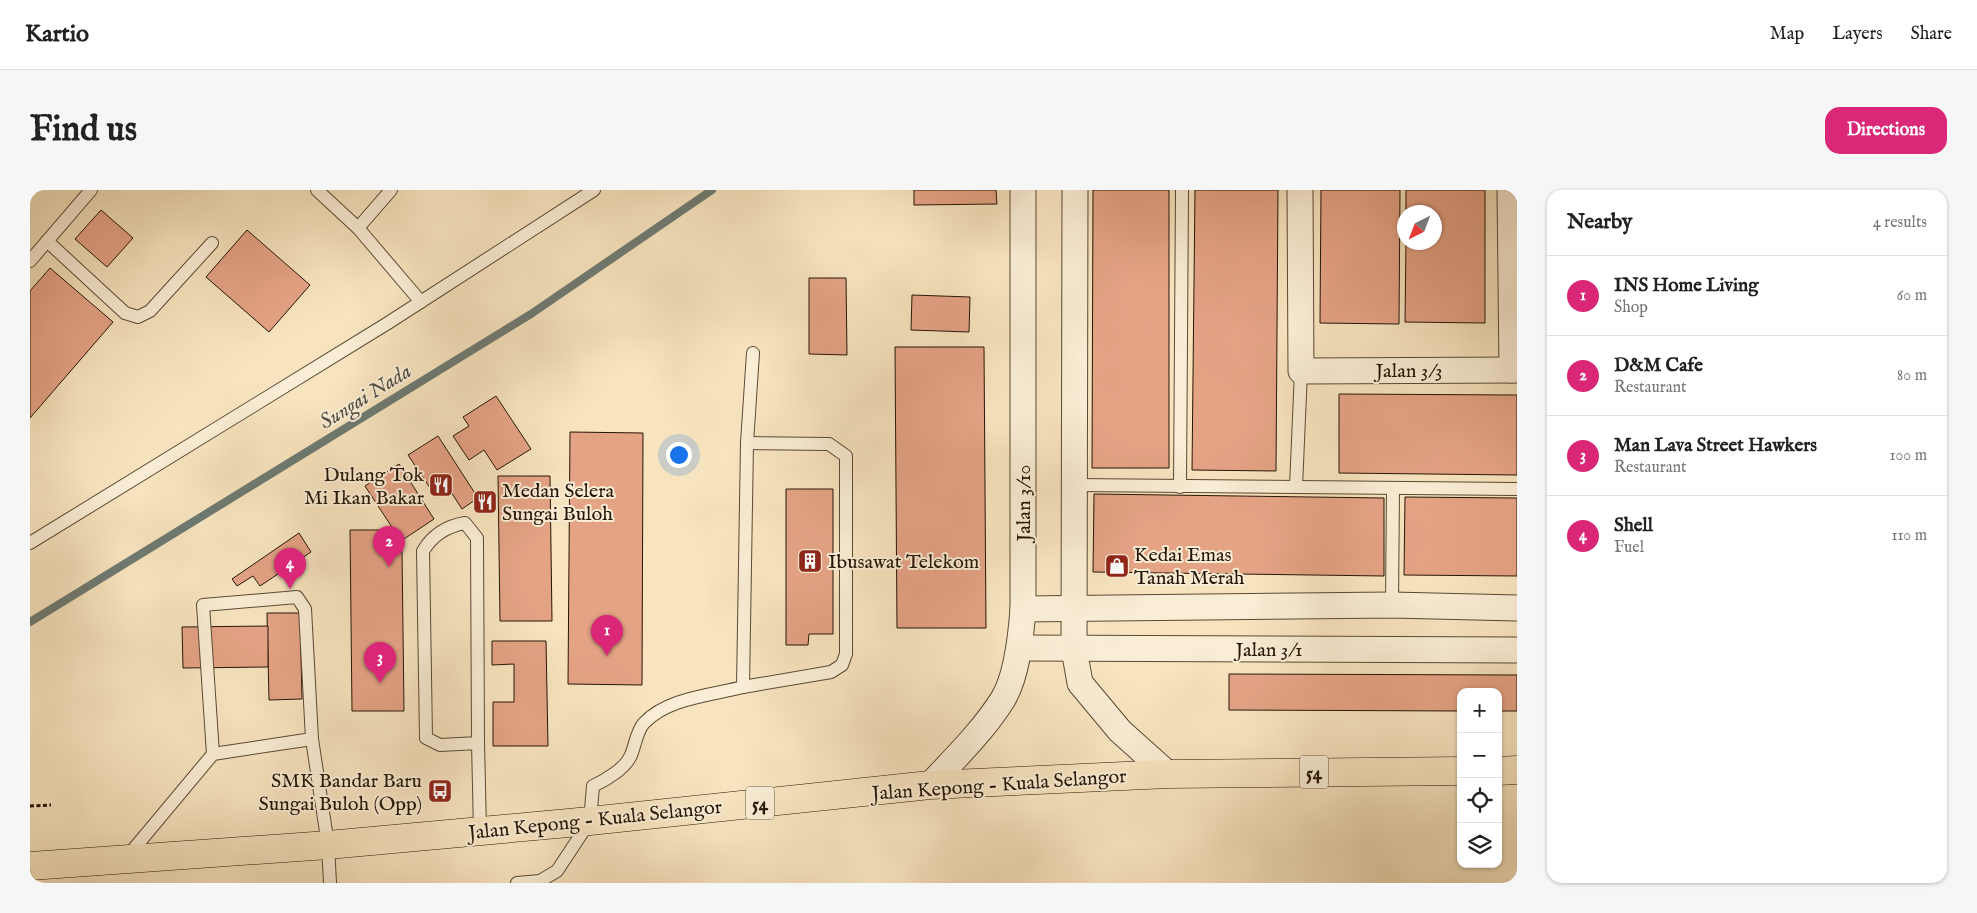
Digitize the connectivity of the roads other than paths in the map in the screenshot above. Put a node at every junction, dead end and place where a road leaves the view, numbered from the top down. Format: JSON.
{"nodes":[{"id":1,"x":91,"y":190,"type":"edge"},
{"id":2,"x":316,"y":190,"type":"edge"},
{"id":3,"x":391,"y":190,"type":"edge"},
{"id":4,"x":594,"y":190,"type":"edge"},
{"id":5,"x":1023,"y":190,"type":"edge"},
{"id":6,"x":1075,"y":190,"type":"edge"},
{"id":7,"x":1182,"y":190,"type":"edge"},
{"id":8,"x":1300,"y":190,"type":"edge"},
{"id":9,"x":1510,"y":190,"type":"edge"},
{"id":10,"x":358,"y":228,"type":"junction"},
{"id":11,"x":47,"y":241,"type":"junction"},
{"id":12,"x":212,"y":243,"type":"dead end"},
{"id":13,"x":30,"y":261,"type":"edge"},
{"id":14,"x":421,"y":302,"type":"junction"},
{"id":15,"x":753,"y":353,"type":"dead end"},
{"id":16,"x":1514,"y":370,"type":"edge"},
{"id":17,"x":1301,"y":371,"type":"junction"},
{"id":18,"x":747,"y":442,"type":"junction"},
{"id":19,"x":1074,"y":486,"type":"junction"},
{"id":20,"x":1180,"y":487,"type":"junction"},
{"id":21,"x":1296,"y":488,"type":"junction"},
{"id":22,"x":1393,"y":488,"type":"junction"},
{"id":23,"x":1517,"y":490,"type":"edge"},
{"id":24,"x":30,"y":544,"type":"edge"},
{"id":25,"x":1392,"y":605,"type":"junction"},
{"id":26,"x":1075,"y":608,"type":"junction"},
{"id":27,"x":1517,"y":608,"type":"edge"},
{"id":28,"x":1023,"y":609,"type":"junction"},
{"id":29,"x":1020,"y":648,"type":"junction"},
{"id":30,"x":1074,"y":649,"type":"junction"},
{"id":31,"x":1517,"y":650,"type":"edge"},
{"id":32,"x":743,"y":686,"type":"junction"},
{"id":33,"x":312,"y":739,"type":"junction"},
{"id":34,"x":478,"y":743,"type":"junction"},
{"id":35,"x":213,"y":754,"type":"junction"},
{"id":36,"x":1502,"y":770,"type":"edge"},
{"id":37,"x":1517,"y":770,"type":"edge"},
{"id":38,"x":1457,"y":771,"type":"edge"},
{"id":39,"x":1168,"y":774,"type":"junction"},
{"id":40,"x":930,"y":785,"type":"junction"},
{"id":41,"x":590,"y":821,"type":"junction"},
{"id":42,"x":480,"y":831,"type":"junction"},
{"id":43,"x":328,"y":845,"type":"junction"},
{"id":44,"x":124,"y":860,"type":"junction"},
{"id":45,"x":30,"y":866,"type":"edge"},
{"id":46,"x":330,"y":883,"type":"edge"},
{"id":47,"x":517,"y":883,"type":"edge"}],
"edges":[{"from":1,"to":11,"type":"lane"},
{"from":2,"to":10,"type":"lane"},
{"from":3,"to":10,"type":"lane"},
{"from":4,"to":14,"type":"lane"},
{"from":5,"to":28,"type":"street","name":"Jalan 3/10"},
{"from":6,"to":19,"type":"street"},
{"from":7,"to":20,"type":"lane"},
{"from":8,"to":17,"type":"street"},
{"from":9,"to":16,"type":"street"},
{"from":10,"to":14,"type":"lane"},
{"from":11,"to":12,"type":"lane"},
{"from":11,"to":13,"type":"lane"},
{"from":14,"to":24,"type":"lane"},
{"from":15,"to":18,"type":"lane"},
{"from":16,"to":17,"type":"street","name":"Jalan 3/3"},
{"from":17,"to":21,"type":"lane"},
{"from":18,"to":32,"type":"lane"},
{"from":18,"to":32,"type":"lane"},
{"from":19,"to":20,"type":"lane"},
{"from":19,"to":26,"type":"street"},
{"from":20,"to":21,"type":"lane"},
{"from":21,"to":22,"type":"lane"},
{"from":22,"to":23,"type":"lane"},
{"from":22,"to":25,"type":"lane"},
{"from":25,"to":26,"type":"street"},
{"from":25,"to":27,"type":"street"},
{"from":26,"to":28,"type":"street"},
{"from":26,"to":30,"type":"street"},
{"from":28,"to":29,"type":"street","name":"Jalan 3/10"},
{"from":29,"to":30,"type":"street","name":"Jalan 3/1"},
{"from":29,"to":40,"type":"street","name":"Jalan 3/10"},
{"from":30,"to":31,"type":"street","name":"Jalan 3/1"},
{"from":30,"to":39,"type":"street"},
{"from":32,"to":41,"type":"lane"},
{"from":33,"to":35,"type":"lane"},
{"from":33,"to":35,"type":"lane"},
{"from":33,"to":43,"type":"lane"},
{"from":34,"to":34,"type":"lane"},
{"from":34,"to":42,"type":"lane"},
{"from":35,"to":44,"type":"lane"},
{"from":36,"to":37,"type":"highway"},
{"from":38,"to":39,"type":"highway","name":"Jalan Kepong - Kuala Selangor","number":"54"},
{"from":39,"to":40,"type":"highway","name":"Jalan Kepong - Kuala Selangor","number":"54"},
{"from":40,"to":41,"type":"highway","name":"Jalan Kepong - Kuala Selangor","number":"54"},
{"from":41,"to":42,"type":"highway","name":"Jalan Kepong - Kuala Selangor","number":"54"},
{"from":41,"to":47,"type":"lane"},
{"from":42,"to":43,"type":"highway","name":"Jalan Kepong - Kuala Selangor","number":"54"},
{"from":43,"to":44,"type":"highway","name":"Jalan Kepong - Kuala Selangor","number":"54"},
{"from":43,"to":46,"type":"lane"},
{"from":44,"to":45,"type":"highway","name":"Jalan Kepong - Kuala Selangor","number":"54"}]}
